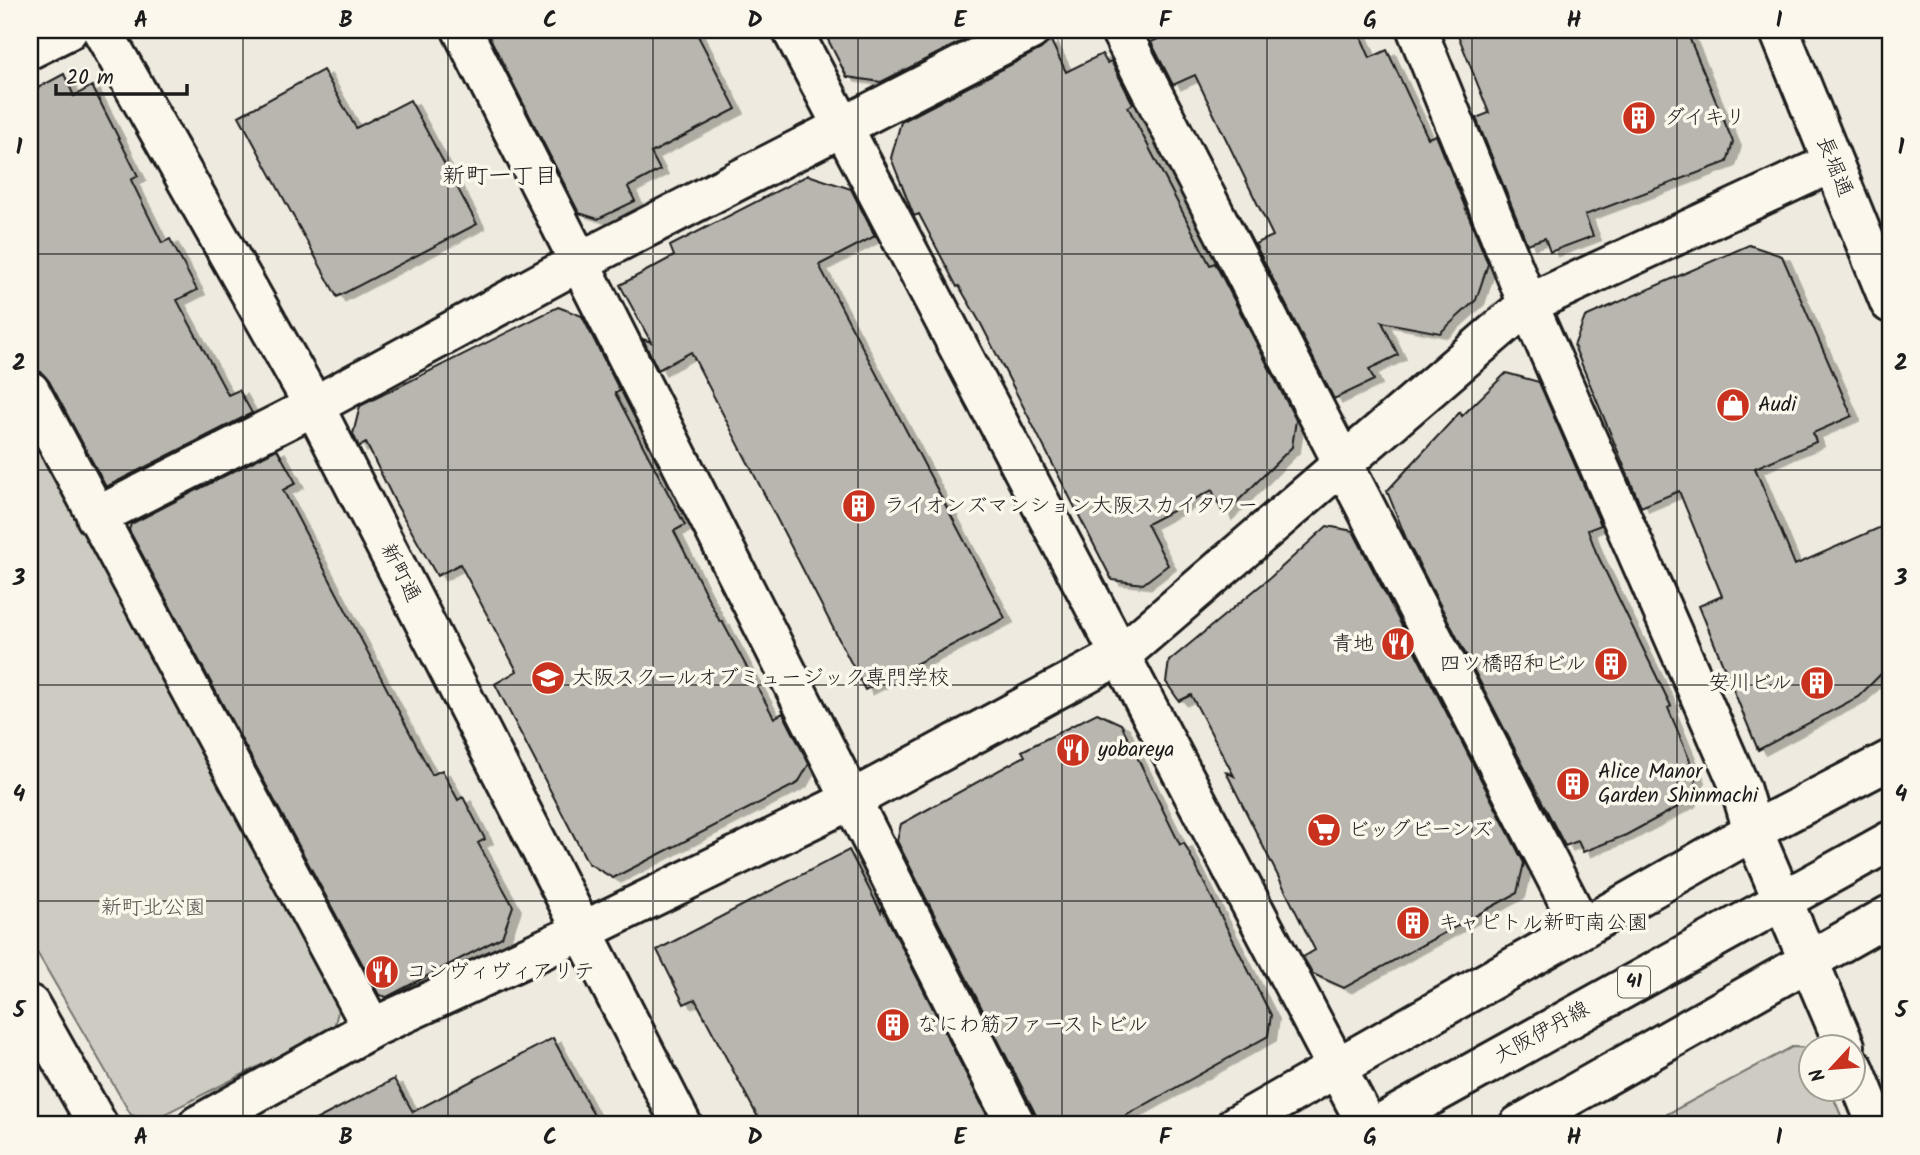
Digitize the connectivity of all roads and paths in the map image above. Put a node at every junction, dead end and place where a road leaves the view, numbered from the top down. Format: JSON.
{"nodes":[{"id":1,"x":68,"y":30,"type":"edge"},
{"id":2,"x":102,"y":30,"type":"edge"},
{"id":3,"x":462,"y":30,"type":"edge"},
{"id":4,"x":792,"y":30,"type":"edge"},
{"id":5,"x":1031,"y":30,"type":"edge"},
{"id":6,"x":1120,"y":30,"type":"edge"},
{"id":7,"x":1417,"y":30,"type":"edge"},
{"id":8,"x":1779,"y":30,"type":"edge"},
{"id":9,"x":30,"y":49,"type":"edge"},
{"id":10,"x":844,"y":127,"type":"junction"},
{"id":11,"x":1832,"y":163,"type":"junction"},
{"id":12,"x":579,"y":262,"type":"junction"},
{"id":13,"x":1890,"y":303,"type":"edge"},
{"id":14,"x":1528,"y":304,"type":"junction"},
{"id":15,"x":30,"y":391,"type":"edge"},
{"id":16,"x":314,"y":406,"type":"junction"},
{"id":17,"x":1342,"y":464,"type":"junction"},
{"id":18,"x":96,"y":517,"type":"junction"},
{"id":19,"x":1122,"y":654,"type":"junction"},
{"id":20,"x":1890,"y":760,"type":"edge"},
{"id":21,"x":853,"y":799,"type":"junction"},
{"id":22,"x":1753,"y":831,"type":"junction"},
{"id":23,"x":1890,"y":841,"type":"edge"},
{"id":24,"x":1782,"y":900,"type":"junction"},
{"id":25,"x":1890,"y":915,"type":"edge"},
{"id":26,"x":1581,"y":926,"type":"junction"},
{"id":27,"x":583,"y":931,"type":"junction"},
{"id":28,"x":1807,"y":961,"type":"junction"},
{"id":29,"x":30,"y":1005,"type":"edge"},
{"id":30,"x":372,"y":1028,"type":"junction"},
{"id":31,"x":1839,"y":1032,"type":"edge"},
{"id":32,"x":1335,"y":1068,"type":"junction"},
{"id":33,"x":1867,"y":1102,"type":"edge"},
{"id":34,"x":98,"y":1125,"type":"edge"},
{"id":35,"x":198,"y":1125,"type":"edge"},
{"id":36,"x":682,"y":1125,"type":"edge"},
{"id":37,"x":1016,"y":1125,"type":"edge"},
{"id":38,"x":1236,"y":1125,"type":"edge"},
{"id":39,"x":1367,"y":1125,"type":"edge"},
{"id":40,"x":1378,"y":1125,"type":"edge"},
{"id":41,"x":1519,"y":1125,"type":"edge"},
{"id":42,"x":1877,"y":1125,"type":"edge"}],
"edges":[{"from":1,"to":9,"type":"street"},
{"from":2,"to":16,"type":"street","name":"新町通"},
{"from":3,"to":12,"type":"street"},
{"from":4,"to":10,"type":"street"},
{"from":5,"to":10,"type":"street"},
{"from":6,"to":17,"type":"street"},
{"from":7,"to":14,"type":"street"},
{"from":8,"to":11,"type":"street","name":"長堀通"},
{"from":10,"to":12,"type":"street"},
{"from":10,"to":19,"type":"street"},
{"from":11,"to":13,"type":"street","name":"長堀通"},
{"from":11,"to":14,"type":"street"},
{"from":12,"to":16,"type":"street"},
{"from":12,"to":21,"type":"street"},
{"from":14,"to":17,"type":"street"},
{"from":14,"to":22,"type":"street"},
{"from":15,"to":18,"type":"street"},
{"from":16,"to":18,"type":"street"},
{"from":16,"to":27,"type":"street","name":"新町通"},
{"from":17,"to":19,"type":"street"},
{"from":17,"to":26,"type":"street"},
{"from":18,"to":30,"type":"street"},
{"from":19,"to":21,"type":"street"},
{"from":19,"to":32,"type":"street"},
{"from":20,"to":22,"type":"street"},
{"from":21,"to":27,"type":"street"},
{"from":21,"to":37,"type":"street"},
{"from":22,"to":24,"type":"street"},
{"from":22,"to":26,"type":"street"},
{"from":23,"to":24,"type":"street","name":"大阪伊丹線","number":"41"},
{"from":24,"to":28,"type":"street"},
{"from":24,"to":40,"type":"street","name":"大阪伊丹線","number":"41"},
{"from":25,"to":28,"type":"street"},
{"from":26,"to":32,"type":"street"},
{"from":27,"to":30,"type":"street"},
{"from":27,"to":36,"type":"street","name":"新町通"},
{"from":28,"to":31,"type":"street"},
{"from":28,"to":41,"type":"street"},
{"from":29,"to":34,"type":"street"},
{"from":30,"to":35,"type":"street"},
{"from":32,"to":38,"type":"street"},
{"from":32,"to":39,"type":"street"},
{"from":33,"to":42,"type":"street"}]}
